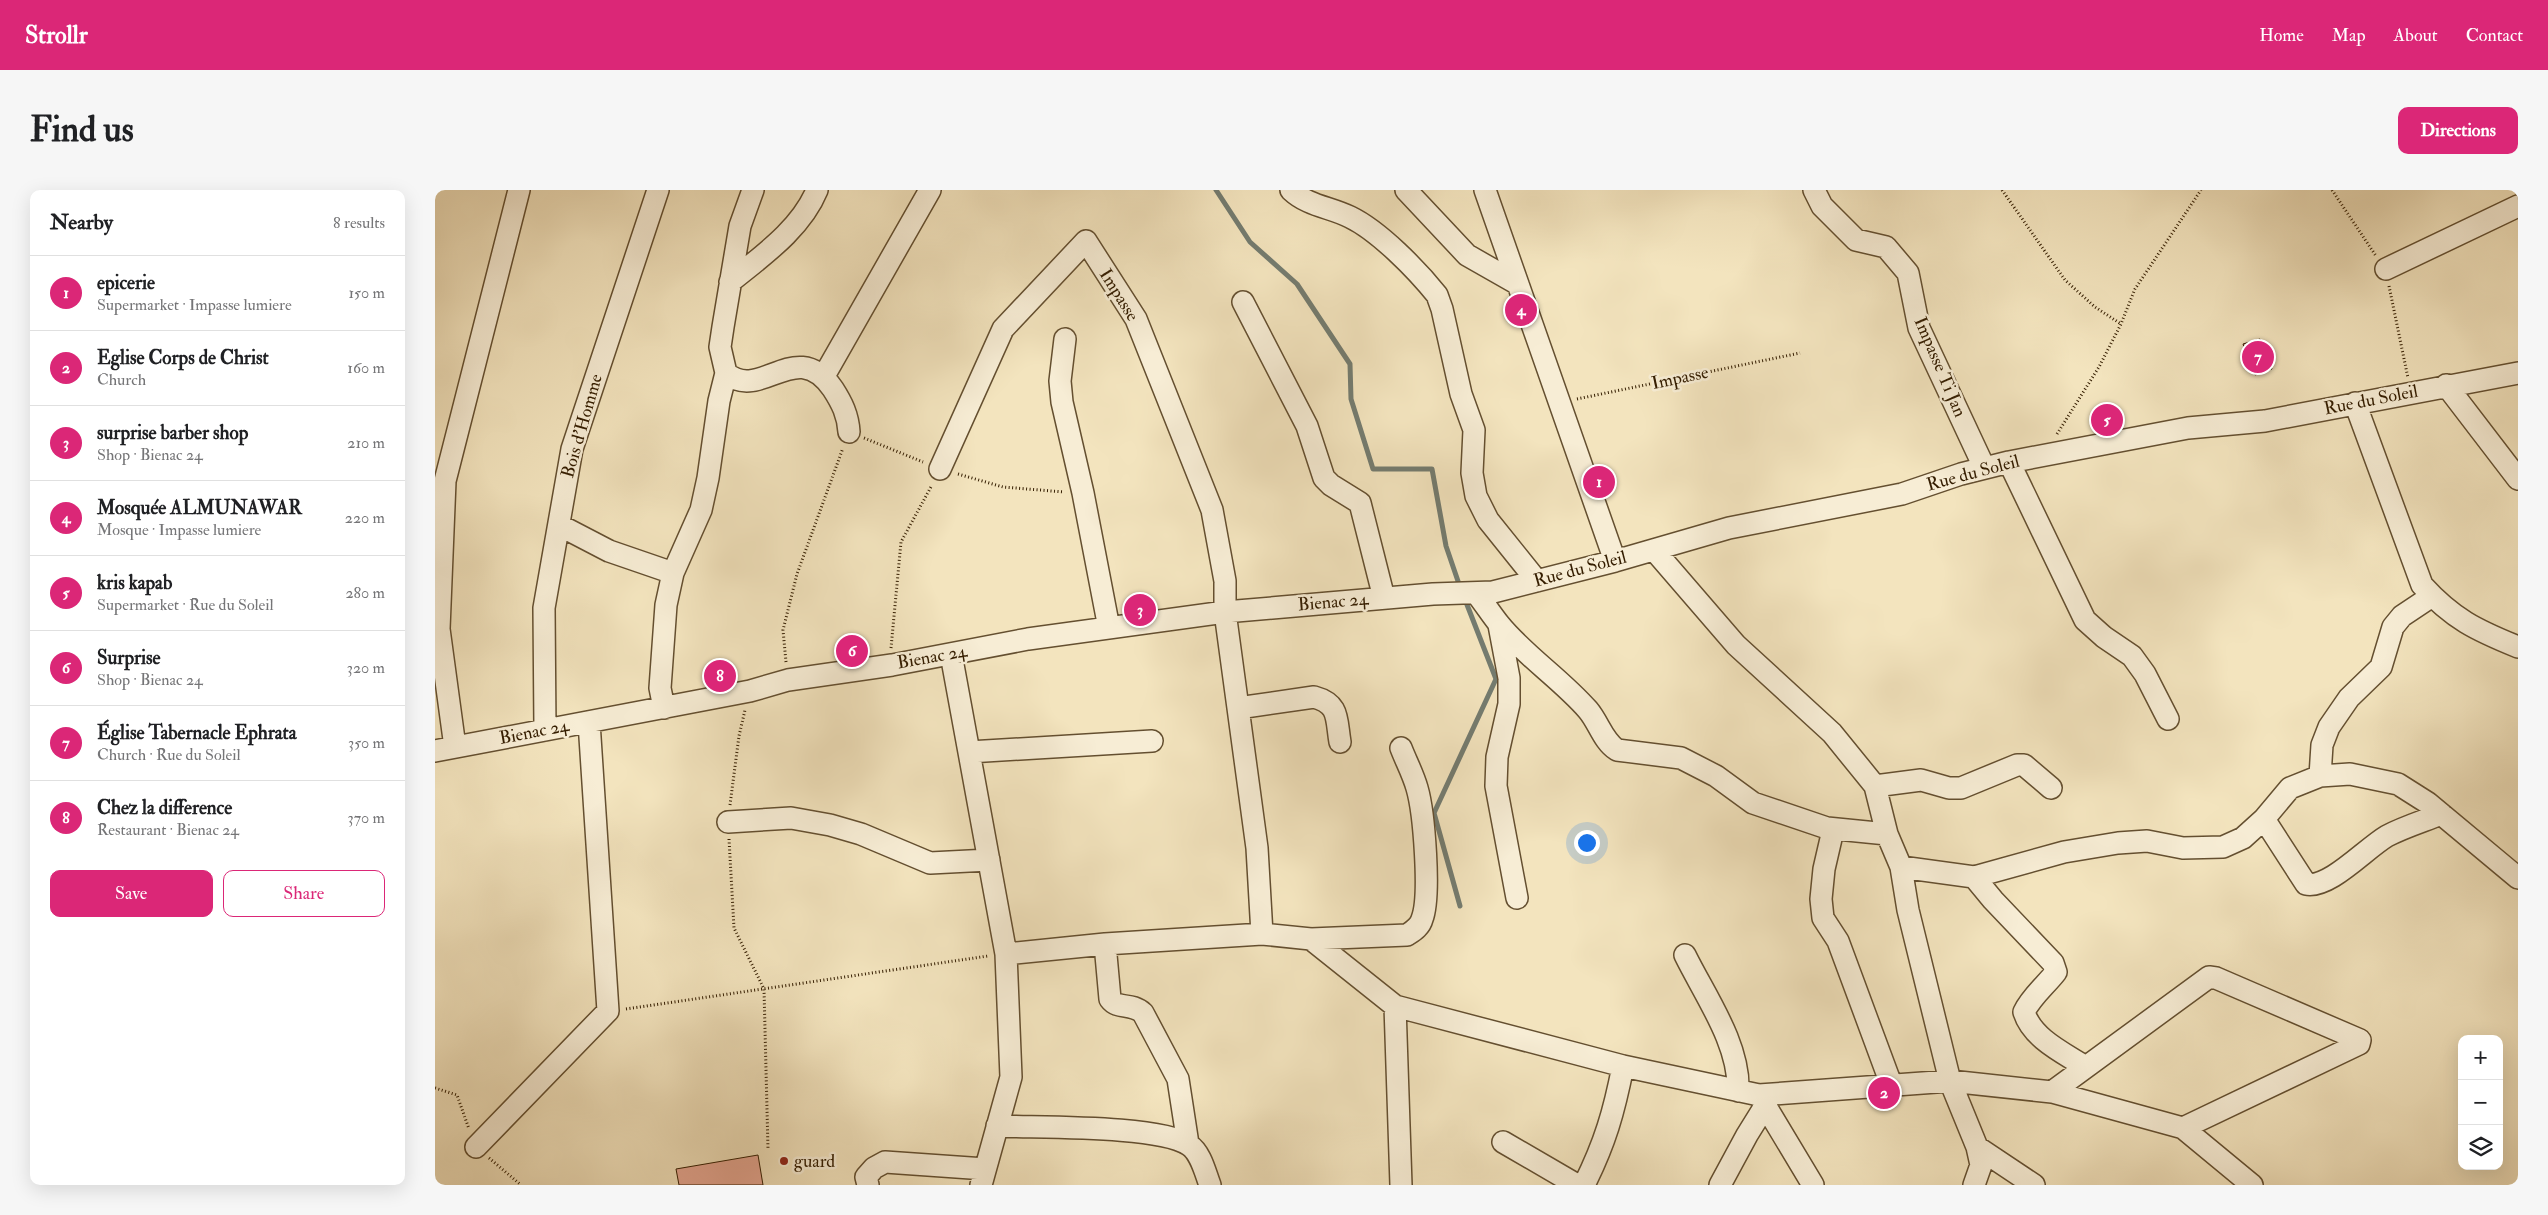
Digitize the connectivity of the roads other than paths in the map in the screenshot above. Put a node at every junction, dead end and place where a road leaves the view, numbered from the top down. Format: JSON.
{"nodes":[{"id":1,"x":519,"y":190,"type":"edge"},
{"id":2,"x":658,"y":190,"type":"edge"},
{"id":3,"x":753,"y":190,"type":"edge"},
{"id":4,"x":817,"y":190,"type":"edge"},
{"id":5,"x":930,"y":190,"type":"edge"},
{"id":6,"x":1291,"y":190,"type":"edge"},
{"id":7,"x":1406,"y":190,"type":"edge"},
{"id":8,"x":1485,"y":190,"type":"edge"},
{"id":9,"x":1814,"y":190,"type":"edge"},
{"id":10,"x":2518,"y":206,"type":"edge"},
{"id":11,"x":2386,"y":269,"type":"dead end"},
{"id":12,"x":730,"y":282,"type":"junction"},
{"id":13,"x":1518,"y":284,"type":"junction"},
{"id":14,"x":1243,"y":302,"type":"dead end"},
{"id":15,"x":1065,"y":340,"type":"dead end"},
{"id":16,"x":726,"y":373,"type":"junction"},
{"id":17,"x":2518,"y":373,"type":"edge"},
{"id":18,"x":824,"y":376,"type":"junction"},
{"id":19,"x":2446,"y":385,"type":"junction"},
{"id":20,"x":2355,"y":403,"type":"junction"},
{"id":21,"x":849,"y":432,"type":"road end"},
{"id":22,"x":2009,"y":462,"type":"junction"},
{"id":23,"x":1984,"y":467,"type":"junction"},
{"id":24,"x":940,"y":469,"type":"road end"},
{"id":25,"x":2518,"y":479,"type":"edge"},
{"id":26,"x":559,"y":525,"type":"junction"},
{"id":27,"x":1654,"y":550,"type":"junction"},
{"id":28,"x":1615,"y":561,"type":"junction"},
{"id":29,"x":673,"y":573,"type":"junction"},
{"id":30,"x":1537,"y":581,"type":"junction"},
{"id":31,"x":1485,"y":592,"type":"junction"},
{"id":32,"x":1433,"y":594,"type":"joint"},
{"id":33,"x":2432,"y":596,"type":"junction"},
{"id":34,"x":1384,"y":598,"type":"junction"},
{"id":35,"x":1225,"y":612,"type":"junction"},
{"id":36,"x":1499,"y":625,"type":"junction"},
{"id":37,"x":1109,"y":628,"type":"junction"},
{"id":38,"x":2518,"y":647,"type":"edge"},
{"id":39,"x":951,"y":654,"type":"junction"},
{"id":40,"x":664,"y":708,"type":"junction"},
{"id":41,"x":1238,"y":708,"type":"junction"},
{"id":42,"x":2168,"y":719,"type":"dead end"},
{"id":43,"x":589,"y":722,"type":"junction"},
{"id":44,"x":545,"y":730,"type":"junction"},
{"id":45,"x":1152,"y":741,"type":"dead end"},
{"id":46,"x":1340,"y":742,"type":"dead end"},
{"id":47,"x":1401,"y":748,"type":"dead end"},
{"id":48,"x":445,"y":749,"type":"edge"},
{"id":49,"x":969,"y":752,"type":"junction"},
{"id":50,"x":2319,"y":776,"type":"junction"},
{"id":51,"x":1875,"y":786,"type":"junction"},
{"id":52,"x":2051,"y":788,"type":"dead end"},
{"id":53,"x":2441,"y":814,"type":"junction"},
{"id":54,"x":2264,"y":819,"type":"junction"},
{"id":55,"x":728,"y":822,"type":"road end"},
{"id":56,"x":1833,"y":830,"type":"junction"},
{"id":57,"x":1887,"y":834,"type":"junction"},
{"id":58,"x":989,"y":860,"type":"junction"},
{"id":59,"x":1901,"y":867,"type":"junction"},
{"id":60,"x":1974,"y":877,"type":"junction"},
{"id":61,"x":2518,"y":878,"type":"edge"},
{"id":62,"x":1517,"y":898,"type":"dead end"},
{"id":63,"x":1262,"y":934,"type":"junction"},
{"id":64,"x":1311,"y":939,"type":"junction"},
{"id":65,"x":1105,"y":944,"type":"junction"},
{"id":66,"x":1006,"y":954,"type":"junction"},
{"id":67,"x":1685,"y":955,"type":"dead end"},
{"id":68,"x":1395,"y":1006,"type":"junction"},
{"id":69,"x":1623,"y":1066,"type":"junction"},
{"id":70,"x":2084,"y":1066,"type":"junction"},
{"id":71,"x":1950,"y":1081,"type":"junction"},
{"id":72,"x":1891,"y":1084,"type":"junction"},
{"id":73,"x":1738,"y":1091,"type":"junction"},
{"id":74,"x":2052,"y":1092,"type":"junction"},
{"id":75,"x":1762,"y":1101,"type":"junction"},
{"id":76,"x":997,"y":1126,"type":"junction"},
{"id":77,"x":2183,"y":1128,"type":"junction"},
{"id":78,"x":1503,"y":1142,"type":"dead end"},
{"id":79,"x":1188,"y":1144,"type":"junction"},
{"id":80,"x":476,"y":1147,"type":"dead end"},
{"id":81,"x":1977,"y":1147,"type":"junction"},
{"id":82,"x":983,"y":1177,"type":"edge"},
{"id":83,"x":868,"y":1185,"type":"edge"},
{"id":84,"x":1210,"y":1185,"type":"edge"},
{"id":85,"x":1401,"y":1185,"type":"edge"},
{"id":86,"x":1577,"y":1185,"type":"edge"},
{"id":87,"x":1584,"y":1185,"type":"edge"},
{"id":88,"x":1720,"y":1185,"type":"edge"},
{"id":89,"x":1813,"y":1185,"type":"edge"},
{"id":90,"x":1974,"y":1185,"type":"edge"},
{"id":91,"x":2034,"y":1185,"type":"edge"},
{"id":92,"x":2252,"y":1185,"type":"edge"}],
"edges":[{"from":1,"to":48,"type":"street"},
{"from":2,"to":26,"type":"street","name":"Bois d'Homme"},
{"from":3,"to":12,"type":"street"},
{"from":4,"to":12,"type":"street"},
{"from":5,"to":18,"type":"street"},
{"from":6,"to":30,"type":"street"},
{"from":7,"to":13,"type":"street"},
{"from":8,"to":13,"type":"street"},
{"from":9,"to":23,"type":"street","name":"Impasse Ti Jan"},
{"from":10,"to":11,"type":"street"},
{"from":12,"to":16,"type":"street"},
{"from":13,"to":28,"type":"street"},
{"from":14,"to":34,"type":"street"},
{"from":15,"to":37,"type":"street"},
{"from":16,"to":18,"type":"street"},
{"from":16,"to":29,"type":"street"},
{"from":17,"to":19,"type":"street","name":"Rue du Soleil"},
{"from":18,"to":21,"type":"street"},
{"from":19,"to":20,"type":"street","name":"Rue du Soleil"},
{"from":19,"to":25,"type":"street"},
{"from":20,"to":22,"type":"street","name":"Rue du Soleil"},
{"from":20,"to":33,"type":"street"},
{"from":22,"to":23,"type":"street","name":"Rue du Soleil"},
{"from":22,"to":42,"type":"street"},
{"from":23,"to":27,"type":"street","name":"Rue du Soleil"},
{"from":24,"to":35,"type":"street","name":"Impasse"},
{"from":26,"to":29,"type":"street"},
{"from":26,"to":44,"type":"street","name":"Bois d'Homme"},
{"from":27,"to":28,"type":"street","name":"Rue du Soleil"},
{"from":27,"to":51,"type":"street"},
{"from":28,"to":30,"type":"street","name":"Rue du Soleil"},
{"from":29,"to":40,"type":"street"},
{"from":30,"to":31,"type":"street","name":"Rue du Soleil"},
{"from":31,"to":32,"type":"street","name":"Rue du Soleil"},
{"from":31,"to":36,"type":"street"},
{"from":32,"to":34,"type":"street","name":"Bienac 24"},
{"from":33,"to":38,"type":"street"},
{"from":33,"to":50,"type":"street"},
{"from":34,"to":35,"type":"street","name":"Bienac 24"},
{"from":35,"to":37,"type":"street","name":"Bienac 24"},
{"from":35,"to":41,"type":"street"},
{"from":36,"to":56,"type":"street"},
{"from":36,"to":62,"type":"street"},
{"from":37,"to":39,"type":"street","name":"Bienac 24"},
{"from":39,"to":40,"type":"street","name":"Bienac 24"},
{"from":39,"to":49,"type":"street"},
{"from":40,"to":43,"type":"street","name":"Bienac 24"},
{"from":41,"to":46,"type":"street"},
{"from":41,"to":63,"type":"street"},
{"from":43,"to":44,"type":"street","name":"Bienac 24"},
{"from":43,"to":80,"type":"street"},
{"from":44,"to":48,"type":"street","name":"Bienac 24"},
{"from":45,"to":49,"type":"street"},
{"from":47,"to":64,"type":"street"},
{"from":49,"to":58,"type":"street"},
{"from":50,"to":53,"type":"street"},
{"from":50,"to":54,"type":"street"},
{"from":51,"to":52,"type":"street"},
{"from":51,"to":57,"type":"street"},
{"from":53,"to":54,"type":"street"},
{"from":53,"to":61,"type":"street"},
{"from":54,"to":60,"type":"street"},
{"from":55,"to":58,"type":"street"},
{"from":56,"to":57,"type":"street"},
{"from":56,"to":72,"type":"street"},
{"from":57,"to":59,"type":"street"},
{"from":58,"to":66,"type":"street"},
{"from":59,"to":60,"type":"street"},
{"from":59,"to":71,"type":"street"},
{"from":60,"to":70,"type":"street"},
{"from":63,"to":64,"type":"street"},
{"from":63,"to":65,"type":"street"},
{"from":64,"to":68,"type":"street"},
{"from":65,"to":66,"type":"street"},
{"from":65,"to":79,"type":"street"},
{"from":66,"to":76,"type":"street"},
{"from":67,"to":73,"type":"street"},
{"from":68,"to":69,"type":"street"},
{"from":68,"to":85,"type":"street"},
{"from":69,"to":73,"type":"street"},
{"from":69,"to":87,"type":"street"},
{"from":70,"to":74,"type":"street"},
{"from":70,"to":77,"type":"street"},
{"from":71,"to":72,"type":"street"},
{"from":71,"to":74,"type":"street"},
{"from":71,"to":81,"type":"street"},
{"from":72,"to":75,"type":"street"},
{"from":73,"to":75,"type":"street"},
{"from":74,"to":77,"type":"street"},
{"from":75,"to":88,"type":"street"},
{"from":75,"to":89,"type":"street"},
{"from":76,"to":79,"type":"street"},
{"from":76,"to":82,"type":"street"},
{"from":77,"to":92,"type":"street"},
{"from":78,"to":86,"type":"street"},
{"from":79,"to":84,"type":"street"},
{"from":81,"to":90,"type":"street"},
{"from":81,"to":91,"type":"street"},
{"from":82,"to":83,"type":"street"}]}
